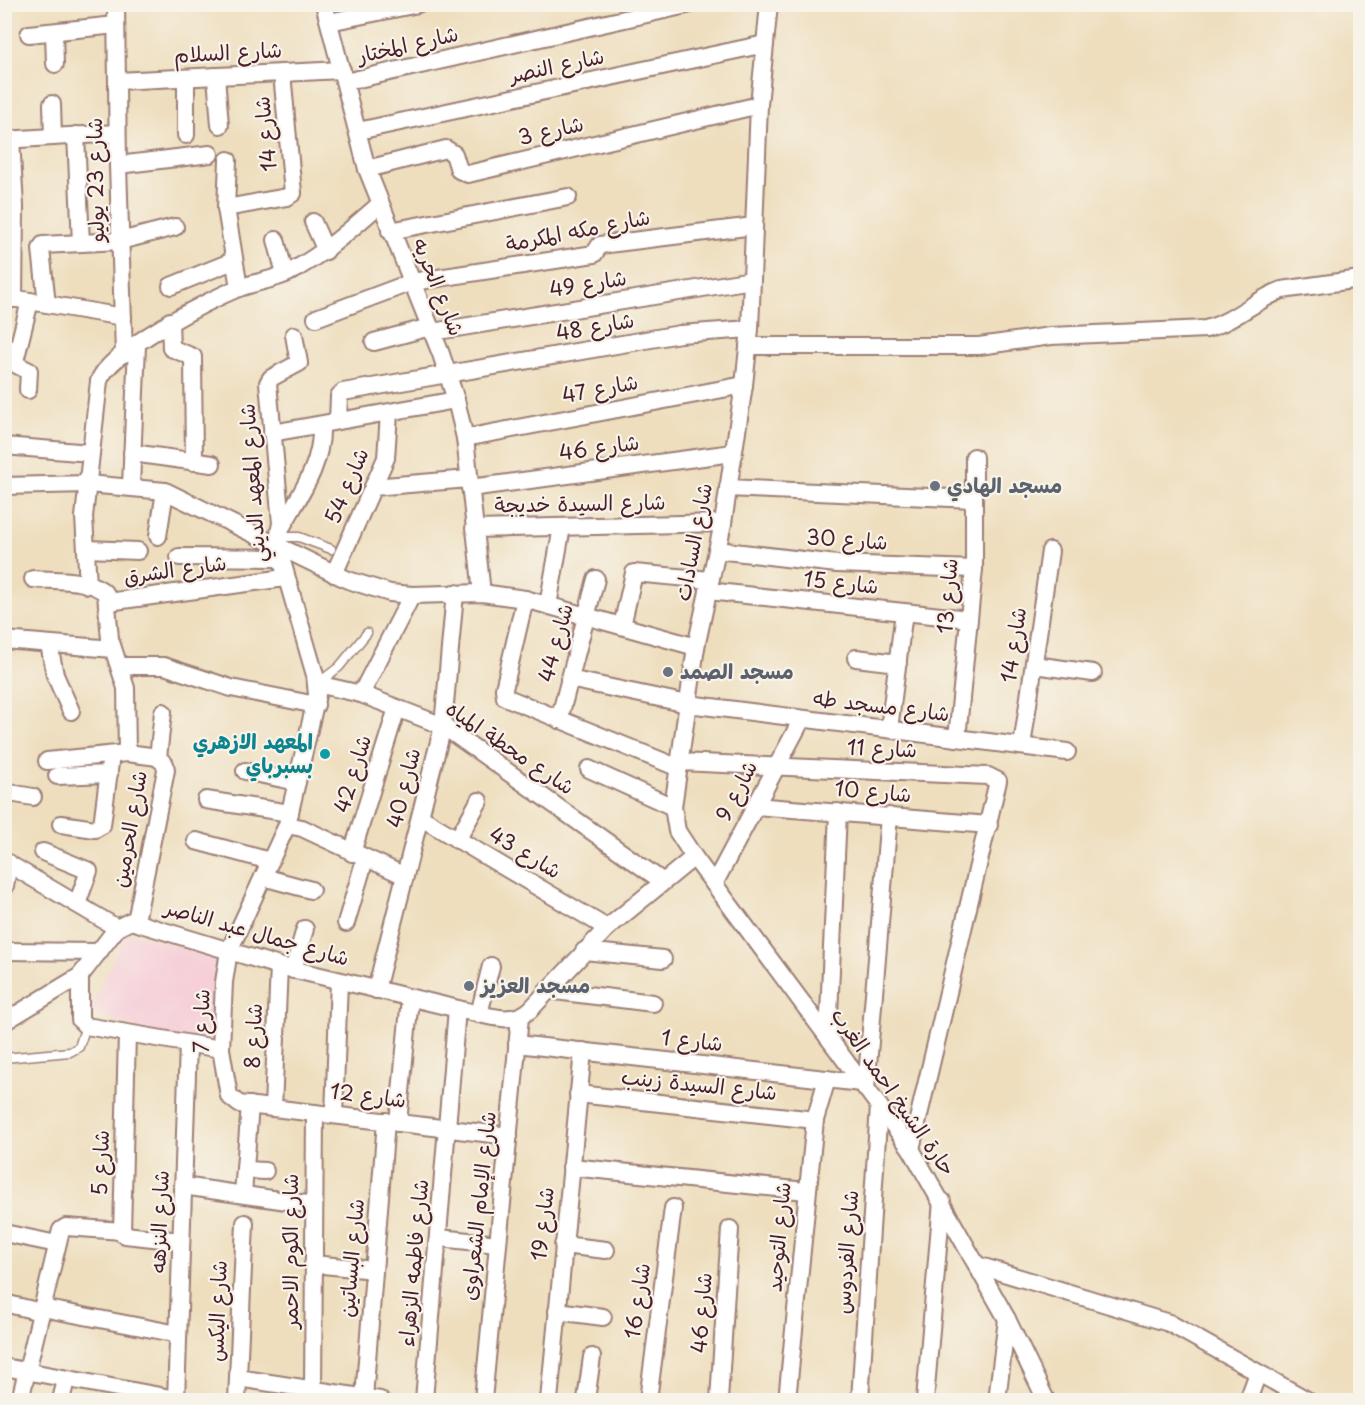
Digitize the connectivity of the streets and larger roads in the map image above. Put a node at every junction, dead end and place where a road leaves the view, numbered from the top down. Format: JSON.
{"nodes":[{"id":1,"x":116,"y":4,"type":"edge"},
{"id":2,"x":324,"y":4,"type":"edge"},
{"id":3,"x":418,"y":4,"type":"edge"},
{"id":4,"x":691,"y":4,"type":"edge"},
{"id":5,"x":769,"y":4,"type":"edge"},
{"id":6,"x":329,"y":22,"type":"junction"},
{"id":7,"x":116,"y":25,"type":"junction"},
{"id":8,"x":54,"y":32,"type":"junction"},
{"id":9,"x":29,"y":34,"type":"dead end"},
{"id":10,"x":765,"y":44,"type":"junction"},
{"id":11,"x":55,"y":64,"type":"dead end"},
{"id":12,"x":282,"y":73,"type":"junction"},
{"id":13,"x":216,"y":76,"type":"junction"},
{"id":14,"x":344,"y":76,"type":"junction"},
{"id":15,"x":186,"y":78,"type":"junction"},
{"id":16,"x":117,"y":81,"type":"junction"},
{"id":17,"x":52,"y":104,"type":"dead end"},
{"id":18,"x":759,"y":105,"type":"junction"},
{"id":19,"x":220,"y":125,"type":"dead end"},
{"id":20,"x":358,"y":131,"type":"junction"},
{"id":21,"x":117,"y":133,"type":"junction"},
{"id":22,"x":76,"y":135,"type":"junction"},
{"id":23,"x":186,"y":135,"type":"dead end"},
{"id":24,"x":53,"y":137,"type":"junction"},
{"id":25,"x":8,"y":139,"type":"edge"},
{"id":26,"x":210,"y":154,"type":"dead end"},
{"id":27,"x":228,"y":160,"type":"dead end"},
{"id":28,"x":118,"y":165,"type":"junction"},
{"id":29,"x":367,"y":169,"type":"junction"},
{"id":30,"x":568,"y":197,"type":"dead end"},
{"id":31,"x":380,"y":204,"type":"junction"},
{"id":32,"x":226,"y":208,"type":"junction"},
{"id":33,"x":313,"y":222,"type":"dead end"},
{"id":34,"x":754,"y":226,"type":"junction"},
{"id":35,"x":175,"y":227,"type":"dead end"},
{"id":36,"x":390,"y":231,"type":"junction"},
{"id":37,"x":276,"y":240,"type":"dead end"},
{"id":38,"x":120,"y":241,"type":"junction"},
{"id":39,"x":81,"y":243,"type":"junction"},
{"id":40,"x":326,"y":251,"type":"junction"},
{"id":41,"x":233,"y":261,"type":"junction"},
{"id":42,"x":285,"y":274,"type":"junction"},
{"id":43,"x":752,"y":279,"type":"junction"},
{"id":44,"x":1360,"y":279,"type":"edge"},
{"id":45,"x":412,"y":282,"type":"junction"},
{"id":46,"x":171,"y":286,"type":"dead end"},
{"id":47,"x":239,"y":288,"type":"junction"},
{"id":48,"x":16,"y":299,"type":"edge"},
{"id":49,"x":47,"y":304,"type":"junction"},
{"id":50,"x":123,"y":317,"type":"junction"},
{"id":51,"x":316,"y":318,"type":"dead end"},
{"id":52,"x":170,"y":321,"type":"junction"},
{"id":53,"x":431,"y":329,"type":"junction"},
{"id":54,"x":294,"y":335,"type":"dead end"},
{"id":55,"x":749,"y":337,"type":"junction"},
{"id":56,"x":374,"y":342,"type":"dead end"},
{"id":57,"x":131,"y":350,"type":"junction"},
{"id":58,"x":449,"y":376,"type":"junction"},
{"id":59,"x":744,"y":385,"type":"junction"},
{"id":60,"x":28,"y":390,"type":"dead end"},
{"id":61,"x":456,"y":400,"type":"junction"},
{"id":62,"x":389,"y":412,"type":"junction"},
{"id":63,"x":339,"y":422,"type":"junction"},
{"id":64,"x":321,"y":424,"type":"junction"},
{"id":65,"x":272,"y":433,"type":"junction"},
{"id":66,"x":465,"y":438,"type":"junction"},
{"id":67,"x":4,"y":446,"type":"edge"},
{"id":68,"x":91,"y":453,"type":"junction"},
{"id":69,"x":132,"y":453,"type":"junction"},
{"id":70,"x":733,"y":453,"type":"junction"},
{"id":71,"x":974,"y":457,"type":"dead end"},
{"id":72,"x":194,"y":462,"type":"junction"},
{"id":73,"x":212,"y":464,"type":"dead end"},
{"id":74,"x":88,"y":484,"type":"junction"},
{"id":75,"x":470,"y":484,"type":"junction"},
{"id":76,"x":4,"y":486,"type":"edge"},
{"id":77,"x":131,"y":486,"type":"junction"},
{"id":78,"x":373,"y":487,"type":"junction"},
{"id":79,"x":728,"y":488,"type":"junction"},
{"id":80,"x":165,"y":491,"type":"junction"},
{"id":81,"x":973,"y":499,"type":"junction"},
{"id":82,"x":723,"y":523,"type":"junction"},
{"id":83,"x":562,"y":527,"type":"junction"},
{"id":84,"x":474,"y":529,"type":"junction"},
{"id":85,"x":158,"y":536,"type":"dead end"},
{"id":86,"x":278,"y":542,"type":"junction"},
{"id":87,"x":86,"y":549,"type":"junction"},
{"id":88,"x":717,"y":550,"type":"junction"},
{"id":89,"x":138,"y":551,"type":"dead end"},
{"id":90,"x":1050,"y":551,"type":"dead end"},
{"id":91,"x":179,"y":557,"type":"dead end"},
{"id":92,"x":974,"y":569,"type":"junction"},
{"id":93,"x":334,"y":574,"type":"junction"},
{"id":94,"x":285,"y":578,"type":"junction"},
{"id":95,"x":33,"y":579,"type":"dead end"},
{"id":96,"x":596,"y":579,"type":"dead end"},
{"id":97,"x":88,"y":585,"type":"junction"},
{"id":98,"x":709,"y":586,"type":"junction"},
{"id":99,"x":455,"y":593,"type":"junction"},
{"id":100,"x":482,"y":593,"type":"junction"},
{"id":101,"x":412,"y":595,"type":"junction"},
{"id":102,"x":525,"y":599,"type":"junction"},
{"id":103,"x":108,"y":602,"type":"junction"},
{"id":104,"x":548,"y":605,"type":"junction"},
{"id":105,"x":904,"y":612,"type":"junction"},
{"id":106,"x":586,"y":616,"type":"junction"},
{"id":107,"x":969,"y":619,"type":"junction"},
{"id":108,"x":622,"y":626,"type":"junction"},
{"id":109,"x":4,"y":640,"type":"edge"},
{"id":110,"x":49,"y":644,"type":"junction"},
{"id":111,"x":696,"y":647,"type":"junction"},
{"id":112,"x":113,"y":650,"type":"junction"},
{"id":113,"x":856,"y":658,"type":"dead end"},
{"id":114,"x":898,"y":663,"type":"junction"},
{"id":115,"x":1034,"y":665,"type":"junction"},
{"id":116,"x":120,"y":666,"type":"junction"},
{"id":117,"x":1093,"y":673,"type":"dead end"},
{"id":118,"x":569,"y":679,"type":"junction"},
{"id":119,"x":317,"y":684,"type":"junction"},
{"id":120,"x":361,"y":694,"type":"junction"},
{"id":121,"x":688,"y":704,"type":"junction"},
{"id":122,"x":316,"y":705,"type":"junction"},
{"id":123,"x":397,"y":708,"type":"junction"},
{"id":124,"x":71,"y":711,"type":"dead end"},
{"id":125,"x":163,"y":712,"type":"dead end"},
{"id":126,"x":802,"y":718,"type":"junction"},
{"id":127,"x":559,"y":720,"type":"junction"},
{"id":128,"x":443,"y":726,"type":"junction"},
{"id":129,"x":889,"y":729,"type":"junction"},
{"id":130,"x":957,"y":738,"type":"junction"},
{"id":131,"x":1022,"y":746,"type":"junction"},
{"id":132,"x":1067,"y":752,"type":"dead end"},
{"id":133,"x":119,"y":754,"type":"junction"},
{"id":134,"x":158,"y":757,"type":"junction"},
{"id":135,"x":47,"y":761,"type":"dead end"},
{"id":136,"x":680,"y":765,"type":"junction"},
{"id":137,"x":774,"y":768,"type":"junction"},
{"id":138,"x":589,"y":769,"type":"dead end"},
{"id":139,"x":245,"y":771,"type":"dead end"},
{"id":140,"x":109,"y":774,"type":"junction"},
{"id":141,"x":57,"y":776,"type":"dead end"},
{"id":142,"x":297,"y":782,"type":"junction"},
{"id":143,"x":4,"y":792,"type":"edge"},
{"id":144,"x":33,"y":797,"type":"dead end"},
{"id":145,"x":206,"y":800,"type":"dead end"},
{"id":146,"x":479,"y":801,"type":"dead end"},
{"id":147,"x":754,"y":806,"type":"junction"},
{"id":148,"x":673,"y":807,"type":"junction"},
{"id":149,"x":838,"y":812,"type":"junction"},
{"id":150,"x":889,"y":816,"type":"junction"},
{"id":151,"x":420,"y":817,"type":"junction"},
{"id":152,"x":289,"y":819,"type":"junction"},
{"id":153,"x":61,"y":824,"type":"dead end"},
{"id":154,"x":988,"y":825,"type":"junction"},
{"id":155,"x":457,"y":840,"type":"junction"},
{"id":156,"x":196,"y":841,"type":"dead end"},
{"id":157,"x":43,"y":852,"type":"dead end"},
{"id":158,"x":359,"y":856,"type":"junction"},
{"id":159,"x":694,"y":857,"type":"junction"},
{"id":160,"x":270,"y":861,"type":"junction"},
{"id":161,"x":7,"y":862,"type":"edge"},
{"id":162,"x":405,"y":876,"type":"junction"},
{"id":163,"x":263,"y":877,"type":"junction"},
{"id":164,"x":662,"y":881,"type":"junction"},
{"id":165,"x":714,"y":884,"type":"junction"},
{"id":166,"x":5,"y":886,"type":"edge"},
{"id":167,"x":311,"y":890,"type":"dead end"},
{"id":168,"x":76,"y":904,"type":"junction"},
{"id":169,"x":136,"y":921,"type":"junction"},
{"id":170,"x":346,"y":923,"type":"dead end"},
{"id":171,"x":117,"y":928,"type":"junction"},
{"id":172,"x":607,"y":928,"type":"junction"},
{"id":173,"x":305,"y":929,"type":"dead end"},
{"id":174,"x":4,"y":951,"type":"edge"},
{"id":175,"x":230,"y":951,"type":"junction"},
{"id":176,"x":584,"y":951,"type":"junction"},
{"id":177,"x":99,"y":952,"type":"junction"},
{"id":178,"x":663,"y":959,"type":"dead end"},
{"id":179,"x":491,"y":966,"type":"dead end"},
{"id":180,"x":286,"y":968,"type":"junction"},
{"id":181,"x":80,"y":976,"type":"junction"},
{"id":182,"x":339,"y":981,"type":"junction"},
{"id":183,"x":376,"y":990,"type":"junction"},
{"id":184,"x":548,"y":990,"type":"junction"},
{"id":185,"x":410,"y":998,"type":"junction"},
{"id":186,"x":653,"y":1003,"type":"dead end"},
{"id":187,"x":457,"y":1009,"type":"junction"},
{"id":188,"x":479,"y":1014,"type":"junction"},
{"id":189,"x":525,"y":1014,"type":"junction"},
{"id":190,"x":4,"y":1022,"type":"edge"},
{"id":191,"x":127,"y":1034,"type":"junction"},
{"id":192,"x":828,"y":1037,"type":"junction"},
{"id":193,"x":188,"y":1044,"type":"junction"},
{"id":194,"x":518,"y":1044,"type":"junction"},
{"id":195,"x":221,"y":1049,"type":"junction"},
{"id":196,"x":582,"y":1051,"type":"junction"},
{"id":197,"x":827,"y":1079,"type":"junction"},
{"id":198,"x":863,"y":1086,"type":"junction"},
{"id":199,"x":228,"y":1092,"type":"joint"},
{"id":200,"x":578,"y":1094,"type":"junction"},
{"id":201,"x":250,"y":1105,"type":"junction"},
{"id":202,"x":879,"y":1106,"type":"junction"},
{"id":203,"x":273,"y":1108,"type":"junction"},
{"id":204,"x":315,"y":1113,"type":"junction"},
{"id":205,"x":334,"y":1115,"type":"junction"},
{"id":206,"x":815,"y":1120,"type":"junction"},
{"id":207,"x":392,"y":1122,"type":"junction"},
{"id":208,"x":449,"y":1129,"type":"junction"},
{"id":209,"x":508,"y":1136,"type":"junction"},
{"id":210,"x":910,"y":1149,"type":"junction"},
{"id":211,"x":571,"y":1167,"type":"junction"},
{"id":212,"x":245,"y":1170,"type":"junction"},
{"id":213,"x":265,"y":1171,"type":"dead end"},
{"id":214,"x":183,"y":1186,"type":"junction"},
{"id":215,"x":806,"y":1191,"type":"junction"},
{"id":216,"x":243,"y":1194,"type":"junction"},
{"id":217,"x":942,"y":1201,"type":"junction"},
{"id":218,"x":314,"y":1205,"type":"junction"},
{"id":219,"x":673,"y":1208,"type":"dead end"},
{"id":220,"x":245,"y":1223,"type":"dead end"},
{"id":221,"x":730,"y":1229,"type":"dead end"},
{"id":222,"x":122,"y":1231,"type":"junction"},
{"id":223,"x":4,"y":1233,"type":"edge"},
{"id":224,"x":439,"y":1238,"type":"junction"},
{"id":225,"x":181,"y":1241,"type":"junction"},
{"id":226,"x":57,"y":1244,"type":"junction"},
{"id":227,"x":498,"y":1244,"type":"junction"},
{"id":228,"x":564,"y":1245,"type":"junction"},
{"id":229,"x":606,"y":1250,"type":"dead end"},
{"id":230,"x":314,"y":1264,"type":"junction"},
{"id":231,"x":977,"y":1265,"type":"junction"},
{"id":232,"x":374,"y":1270,"type":"junction"},
{"id":233,"x":4,"y":1303,"type":"edge"},
{"id":234,"x":41,"y":1310,"type":"junction"},
{"id":235,"x":557,"y":1311,"type":"junction"},
{"id":236,"x":603,"y":1317,"type":"dead end"},
{"id":237,"x":1007,"y":1319,"type":"junction"},
{"id":238,"x":178,"y":1334,"type":"junction"},
{"id":239,"x":592,"y":1357,"type":"dead end"},
{"id":240,"x":4,"y":1367,"type":"edge"},
{"id":241,"x":26,"y":1373,"type":"junction"},
{"id":242,"x":1258,"y":1373,"type":"junction"},
{"id":243,"x":238,"y":1378,"type":"junction"},
{"id":244,"x":66,"y":1380,"type":"junction"},
{"id":245,"x":277,"y":1392,"type":"edge"},
{"id":246,"x":315,"y":1394,"type":"edge"},
{"id":247,"x":123,"y":1396,"type":"edge"},
{"id":248,"x":372,"y":1399,"type":"edge"},
{"id":249,"x":176,"y":1400,"type":"edge"},
{"id":250,"x":20,"y":1401,"type":"edge"},
{"id":251,"x":61,"y":1401,"type":"edge"},
{"id":252,"x":237,"y":1401,"type":"edge"},
{"id":253,"x":424,"y":1401,"type":"edge"},
{"id":254,"x":483,"y":1401,"type":"edge"},
{"id":255,"x":549,"y":1401,"type":"edge"},
{"id":256,"x":586,"y":1401,"type":"edge"},
{"id":257,"x":648,"y":1401,"type":"edge"},
{"id":258,"x":719,"y":1401,"type":"edge"},
{"id":259,"x":787,"y":1401,"type":"edge"},
{"id":260,"x":860,"y":1401,"type":"edge"},
{"id":261,"x":925,"y":1401,"type":"edge"},
{"id":262,"x":997,"y":1401,"type":"edge"},
{"id":263,"x":1046,"y":1401,"type":"edge"},
{"id":264,"x":1248,"y":1401,"type":"edge"},
{"id":265,"x":1307,"y":1401,"type":"edge"}],
"edges":[{"from":1,"to":7,"type":"street","name":"شارع 23 يوليو"},
{"from":2,"to":6,"type":"street","name":"شارع الحريه"},
{"from":3,"to":6,"type":"street"},
{"from":4,"to":14,"type":"street","name":"شارع المختار"},
{"from":5,"to":10,"type":"street","name":"شارع السادات"},
{"from":6,"to":14,"type":"street","name":"شارع الحريه"},
{"from":7,"to":8,"type":"street"},
{"from":7,"to":16,"type":"street","name":"شارع 23 يوليو"},
{"from":8,"to":9,"type":"street"},
{"from":8,"to":11,"type":"street"},
{"from":10,"to":18,"type":"street","name":"شارع السادات"},
{"from":10,"to":20,"type":"street","name":"شارع النصر"},
{"from":12,"to":13,"type":"street","name":"شارع السلام"},
{"from":12,"to":14,"type":"street","name":"شارع السلام"},
{"from":12,"to":32,"type":"street","name":"شارع 14"},
{"from":13,"to":15,"type":"street","name":"شارع السلام"},
{"from":13,"to":19,"type":"street"},
{"from":14,"to":20,"type":"street","name":"شارع الحريه"},
{"from":15,"to":16,"type":"street","name":"شارع السلام"},
{"from":15,"to":23,"type":"street"},
{"from":16,"to":21,"type":"street","name":"شارع 23 يوليو"},
{"from":17,"to":24,"type":"street"},
{"from":18,"to":29,"type":"street","name":"شارع 3"},
{"from":18,"to":34,"type":"street","name":"شارع السادات"},
{"from":20,"to":29,"type":"street","name":"شارع الحريه"},
{"from":21,"to":22,"type":"street"},
{"from":21,"to":28,"type":"street","name":"شارع 23 يوليو"},
{"from":22,"to":24,"type":"street"},
{"from":22,"to":39,"type":"street"},
{"from":24,"to":25,"type":"street"},
{"from":25,"to":48,"type":"street"},
{"from":26,"to":28,"type":"street"},
{"from":27,"to":32,"type":"street"},
{"from":28,"to":38,"type":"street","name":"شارع 23 يوليو"},
{"from":29,"to":31,"type":"street","name":"شارع الحريه"},
{"from":30,"to":36,"type":"street"},
{"from":31,"to":36,"type":"street","name":"شارع الحريه"},
{"from":31,"to":40,"type":"street"},
{"from":32,"to":41,"type":"street"},
{"from":33,"to":40,"type":"street"},
{"from":34,"to":43,"type":"street","name":"شارع السادات"},
{"from":34,"to":45,"type":"street","name":"شارع مكه المكرمة"},
{"from":35,"to":38,"type":"street"},
{"from":36,"to":45,"type":"street","name":"شارع الحريه"},
{"from":37,"to":42,"type":"street"},
{"from":38,"to":39,"type":"street"},
{"from":38,"to":50,"type":"street","name":"شارع 23 يوليو"},
{"from":39,"to":49,"type":"street"},
{"from":40,"to":42,"type":"street"},
{"from":41,"to":46,"type":"street"},
{"from":41,"to":47,"type":"street"},
{"from":42,"to":47,"type":"street"},
{"from":43,"to":53,"type":"street","name":"شارع 49"},
{"from":43,"to":55,"type":"street","name":"شارع السادات"},
{"from":44,"to":55,"type":"street","name":"شارع 48"},
{"from":45,"to":51,"type":"street","name":"شارع مكه المكرمة"},
{"from":45,"to":53,"type":"street","name":"شارع الحريه"},
{"from":47,"to":52,"type":"street"},
{"from":48,"to":49,"type":"street"},
{"from":48,"to":60,"type":"street"},
{"from":49,"to":50,"type":"street"},
{"from":50,"to":57,"type":"street","name":"شارع 23 يوليو"},
{"from":52,"to":57,"type":"street"},
{"from":52,"to":72,"type":"street"},
{"from":53,"to":56,"type":"street","name":"شارع 49"},
{"from":53,"to":58,"type":"street","name":"شارع الحريه"},
{"from":54,"to":65,"type":"street","name":"شارع المعهد الديني"},
{"from":55,"to":58,"type":"street","name":"شارع 48"},
{"from":55,"to":59,"type":"street","name":"شارع السادات"},
{"from":57,"to":68,"type":"street"},
{"from":57,"to":69,"type":"street","name":"شارع 23 يوليو"},
{"from":58,"to":61,"type":"street","name":"شارع الحريه"},
{"from":58,"to":63,"type":"street","name":"شارع 48"},
{"from":59,"to":66,"type":"street","name":"شارع 47"},
{"from":59,"to":70,"type":"street","name":"شارع السادات"},
{"from":61,"to":62,"type":"street"},
{"from":61,"to":66,"type":"street","name":"شارع الحريه"},
{"from":62,"to":63,"type":"street"},
{"from":62,"to":78,"type":"street","name":"شارع 54"},
{"from":63,"to":64,"type":"street"},
{"from":64,"to":65,"type":"street"},
{"from":64,"to":86,"type":"street"},
{"from":65,"to":86,"type":"street","name":"شارع المعهد الديني"},
{"from":66,"to":75,"type":"street","name":"شارع الحريه"},
{"from":67,"to":68,"type":"street"},
{"from":68,"to":74,"type":"street"},
{"from":69,"to":72,"type":"street"},
{"from":69,"to":77,"type":"street","name":"شارع 23 يوليو"},
{"from":70,"to":75,"type":"street","name":"شارع 46"},
{"from":70,"to":79,"type":"street","name":"شارع السادات"},
{"from":71,"to":81,"type":"street","name":"شارع 13"},
{"from":72,"to":73,"type":"street"},
{"from":74,"to":76,"type":"street"},
{"from":74,"to":77,"type":"street"},
{"from":74,"to":87,"type":"street"},
{"from":75,"to":78,"type":"street","name":"شارع 46"},
{"from":75,"to":84,"type":"street","name":"شارع الحريه"},
{"from":77,"to":80,"type":"street"},
{"from":78,"to":93,"type":"street","name":"شارع 54"},
{"from":79,"to":81,"type":"street"},
{"from":79,"to":82,"type":"street","name":"شارع السادات"},
{"from":80,"to":85,"type":"street"},
{"from":80,"to":86,"type":"street"},
{"from":81,"to":92,"type":"street","name":"شارع 13"},
{"from":82,"to":83,"type":"street","name":"شارع السيدة خديجة"},
{"from":82,"to":88,"type":"street","name":"شارع السادات"},
{"from":83,"to":84,"type":"street","name":"شارع السيدة خديجة"},
{"from":83,"to":104,"type":"street"},
{"from":84,"to":100,"type":"street","name":"شارع الحريه"},
{"from":86,"to":91,"type":"street"},
{"from":86,"to":93,"type":"street"},
{"from":86,"to":94,"type":"street","name":"شارع المعهد الديني"},
{"from":87,"to":89,"type":"street"},
{"from":87,"to":97,"type":"street"},
{"from":88,"to":92,"type":"street","name":"شارع 30"},
{"from":88,"to":98,"type":"street","name":"شارع السادات"},
{"from":90,"to":115,"type":"street","name":"شارع 14"},
{"from":92,"to":107,"type":"street","name":"شارع 13"},
{"from":93,"to":101,"type":"street"},
{"from":94,"to":103,"type":"street","name":"شارع الشرق"},
{"from":94,"to":119,"type":"street","name":"شارع المعهد الديني"},
{"from":95,"to":97,"type":"street"},
{"from":96,"to":106,"type":"street","name":"شارع 44"},
{"from":97,"to":103,"type":"street"},
{"from":98,"to":105,"type":"street","name":"شارع 15"},
{"from":98,"to":108,"type":"street"},
{"from":98,"to":111,"type":"street","name":"شارع السادات"},
{"from":99,"to":100,"type":"street"},
{"from":99,"to":101,"type":"street"},
{"from":99,"to":128,"type":"street","name":"شارع 40"},
{"from":100,"to":102,"type":"street"},
{"from":101,"to":120,"type":"street"},
{"from":102,"to":104,"type":"street"},
{"from":102,"to":127,"type":"street","name":"شارع 11"},
{"from":103,"to":112,"type":"street"},
{"from":104,"to":106,"type":"street"},
{"from":105,"to":107,"type":"street","name":"شارع 15"},
{"from":105,"to":114,"type":"street"},
{"from":106,"to":108,"type":"street"},
{"from":106,"to":118,"type":"street","name":"شارع 44"},
{"from":107,"to":130,"type":"street","name":"شارع 13"},
{"from":108,"to":111,"type":"street"},
{"from":109,"to":110,"type":"street"},
{"from":110,"to":112,"type":"street"},
{"from":110,"to":124,"type":"street"},
{"from":111,"to":121,"type":"street","name":"شارع السادات"},
{"from":112,"to":116,"type":"street"},
{"from":113,"to":114,"type":"street"},
{"from":114,"to":129,"type":"street"},
{"from":115,"to":117,"type":"street"},
{"from":115,"to":131,"type":"street","name":"شارع 14"},
{"from":116,"to":122,"type":"street"},
{"from":116,"to":133,"type":"street"},
{"from":118,"to":121,"type":"street","name":"شارع مسجد طه"},
{"from":118,"to":127,"type":"street","name":"شارع 44"},
{"from":119,"to":120,"type":"street","name":"شارع محطة المياه"},
{"from":119,"to":122,"type":"street","name":"شارع المعهد الديني"},
{"from":120,"to":123,"type":"street","name":"شارع محطة المياه"},
{"from":121,"to":126,"type":"street","name":"شارع مسجد طه"},
{"from":121,"to":136,"type":"street","name":"شارع السادات"},
{"from":122,"to":142,"type":"street","name":"شارع المعهد الديني"},
{"from":123,"to":128,"type":"street","name":"شارع محطة المياه"},
{"from":123,"to":158,"type":"street","name":"شارع 42"},
{"from":125,"to":134,"type":"street","name":"شارع الحرمين"},
{"from":126,"to":129,"type":"street","name":"شارع مسجد طه"},
{"from":126,"to":137,"type":"street","name":"شارع 9"},
{"from":127,"to":136,"type":"street","name":"شارع 11"},
{"from":128,"to":151,"type":"street","name":"شارع 40"},
{"from":128,"to":164,"type":"street","name":"شارع محطة المياه"},
{"from":129,"to":130,"type":"street","name":"شارع مسجد طه"},
{"from":130,"to":131,"type":"street","name":"شارع مسجد طه"},
{"from":131,"to":132,"type":"street","name":"شارع مسجد طه"},
{"from":133,"to":134,"type":"street"},
{"from":133,"to":135,"type":"street"},
{"from":133,"to":140,"type":"street"},
{"from":134,"to":169,"type":"street","name":"شارع الحرمين"},
{"from":136,"to":137,"type":"street","name":"شارع 11"},
{"from":136,"to":148,"type":"street","name":"شارع السادات"},
{"from":137,"to":147,"type":"street","name":"شارع 9"},
{"from":137,"to":154,"type":"street","name":"شارع 11"},
{"from":138,"to":148,"type":"street"},
{"from":139,"to":142,"type":"street"},
{"from":140,"to":141,"type":"street"},
{"from":140,"to":153,"type":"street"},
{"from":142,"to":152,"type":"street","name":"شارع المعهد الديني"},
{"from":143,"to":144,"type":"street"},
{"from":145,"to":152,"type":"street"},
{"from":146,"to":155,"type":"street"},
{"from":147,"to":149,"type":"street","name":"شارع 10"},
{"from":147,"to":165,"type":"street","name":"شارع 9"},
{"from":148,"to":159,"type":"street","name":"شارع السادات"},
{"from":149,"to":150,"type":"street","name":"شارع 10"},
{"from":149,"to":192,"type":"street"},
{"from":150,"to":154,"type":"street","name":"شارع 10"},
{"from":150,"to":198,"type":"street"},
{"from":151,"to":155,"type":"street","name":"شارع 43"},
{"from":151,"to":162,"type":"street","name":"شارع 40"},
{"from":152,"to":158,"type":"street"},
{"from":152,"to":160,"type":"street","name":"شارع المعهد الديني"},
{"from":154,"to":210,"type":"street"},
{"from":155,"to":172,"type":"street","name":"شارع 43"},
{"from":156,"to":160,"type":"street"},
{"from":157,"to":168,"type":"street"},
{"from":158,"to":162,"type":"street"},
{"from":158,"to":170,"type":"street","name":"شارع 42"},
{"from":159,"to":164,"type":"street"},
{"from":159,"to":165,"type":"street","name":"حارة الشيخ احمد الغرب"},
{"from":160,"to":163,"type":"street","name":"شارع المعهد الديني"},
{"from":161,"to":166,"type":"street"},
{"from":161,"to":168,"type":"street"},
{"from":162,"to":183,"type":"street","name":"شارع 40"},
{"from":163,"to":167,"type":"street"},
{"from":163,"to":175,"type":"street","name":"شارع المعهد الديني"},
{"from":164,"to":172,"type":"street"},
{"from":165,"to":192,"type":"street","name":"حارة الشيخ احمد الغرب"},
{"from":168,"to":171,"type":"street"},
{"from":169,"to":171,"type":"street","name":"شارع جمال عبد الناصر"},
{"from":169,"to":175,"type":"street","name":"شارع جمال عبد الناصر"},
{"from":171,"to":177,"type":"street"},
{"from":172,"to":176,"type":"street"},
{"from":173,"to":180,"type":"street","name":"شارع 8"},
{"from":174,"to":177,"type":"street"},
{"from":175,"to":180,"type":"street","name":"شارع جمال عبد الناصر"},
{"from":175,"to":195,"type":"street","name":"شارع 7"},
{"from":176,"to":178,"type":"street"},
{"from":176,"to":184,"type":"street"},
{"from":177,"to":181,"type":"street"},
{"from":179,"to":188,"type":"street"},
{"from":180,"to":182,"type":"street","name":"شارع جمال عبد الناصر"},
{"from":180,"to":203,"type":"street","name":"شارع 8"},
{"from":181,"to":190,"type":"street"},
{"from":181,"to":191,"type":"street"},
{"from":182,"to":183,"type":"street","name":"شارع جمال عبد الناصر"},
{"from":182,"to":205,"type":"street"},
{"from":183,"to":185,"type":"street","name":"شارع جمال عبد الناصر"},
{"from":184,"to":186,"type":"street"},
{"from":184,"to":189,"type":"street"},
{"from":185,"to":187,"type":"street","name":"شارع جمال عبد الناصر"},
{"from":185,"to":207,"type":"street"},
{"from":187,"to":188,"type":"street","name":"شارع جمال عبد الناصر"},
{"from":187,"to":208,"type":"street"},
{"from":188,"to":189,"type":"street","name":"شارع جمال عبد الناصر"},
{"from":189,"to":194,"type":"street","name":"شارع الإمام الشعراوى"},
{"from":191,"to":193,"type":"street"},
{"from":191,"to":222,"type":"street","name":"شارع 5"},
{"from":192,"to":198,"type":"street","name":"حارة الشيخ احمد الغرب"},
{"from":193,"to":195,"type":"street"},
{"from":193,"to":214,"type":"street","name":"شارع النزهه"},
{"from":194,"to":196,"type":"street","name":"شارع 1"},
{"from":194,"to":209,"type":"street","name":"شارع الإمام الشعراوى"},
{"from":195,"to":199,"type":"street","name":"شارع 7"},
{"from":196,"to":197,"type":"street","name":"شارع 1"},
{"from":196,"to":200,"type":"street","name":"شارع 19"},
{"from":197,"to":198,"type":"street","name":"شارع 1"},
{"from":197,"to":206,"type":"street","name":"شارع التوحيد"},
{"from":198,"to":202,"type":"street","name":"حارة الشيخ احمد الغرب"},
{"from":199,"to":201,"type":"street","name":"شارع 12"},
{"from":200,"to":206,"type":"street","name":"شارع السيدة زينب"},
{"from":200,"to":211,"type":"street","name":"شارع 19"},
{"from":201,"to":203,"type":"street","name":"شارع 12"},
{"from":201,"to":212,"type":"street"},
{"from":202,"to":210,"type":"street","name":"حارة الشيخ احمد الغرب"},
{"from":202,"to":260,"type":"street","name":"شارع الفردوس"},
{"from":203,"to":204,"type":"street","name":"شارع 12"},
{"from":204,"to":205,"type":"street","name":"شارع 12"},
{"from":204,"to":218,"type":"street","name":"شارع الكوم الاحمر"},
{"from":205,"to":207,"type":"street","name":"شارع 12"},
{"from":206,"to":215,"type":"street","name":"شارع التوحيد"},
{"from":207,"to":208,"type":"street","name":"شارع 12"},
{"from":207,"to":232,"type":"street","name":"شارع البساتين"},
{"from":208,"to":209,"type":"street","name":"شارع 12"},
{"from":208,"to":224,"type":"street","name":"شارع فاطمه الزهراء"},
{"from":209,"to":227,"type":"street","name":"شارع الإمام الشعراوى"},
{"from":210,"to":217,"type":"street","name":"حارة الشيخ احمد الغرب"},
{"from":211,"to":215,"type":"street"},
{"from":211,"to":228,"type":"street","name":"شارع 19"},
{"from":212,"to":213,"type":"street"},
{"from":212,"to":216,"type":"street"},
{"from":214,"to":216,"type":"street"},
{"from":214,"to":225,"type":"street","name":"شارع النزهه"},
{"from":215,"to":259,"type":"street","name":"شارع التوحيد"},
{"from":216,"to":218,"type":"street"},
{"from":217,"to":231,"type":"street","name":"حارة الشيخ احمد الغرب"},
{"from":217,"to":261,"type":"street"},
{"from":218,"to":230,"type":"street","name":"شارع الكوم الاحمر"},
{"from":219,"to":257,"type":"street","name":"شارع 16"},
{"from":220,"to":243,"type":"street","name":"شارع اليكس"},
{"from":221,"to":258,"type":"street","name":"شارع 46"},
{"from":222,"to":225,"type":"street"},
{"from":222,"to":226,"type":"street"},
{"from":223,"to":226,"type":"street"},
{"from":224,"to":227,"type":"street"},
{"from":224,"to":253,"type":"street","name":"شارع فاطمه الزهراء"},
{"from":225,"to":238,"type":"street","name":"شارع النزهه"},
{"from":226,"to":234,"type":"street"},
{"from":227,"to":254,"type":"street","name":"شارع الإمام الشعراوى"},
{"from":228,"to":229,"type":"street"},
{"from":228,"to":235,"type":"street","name":"شارع 19"},
{"from":230,"to":232,"type":"street"},
{"from":230,"to":246,"type":"street","name":"شارع الكوم الاحمر"},
{"from":231,"to":237,"type":"street","name":"حارة الشيخ احمد الغرب"},
{"from":231,"to":242,"type":"street"},
{"from":232,"to":248,"type":"street","name":"شارع البساتين"},
{"from":233,"to":234,"type":"street"},
{"from":234,"to":238,"type":"street"},
{"from":234,"to":241,"type":"street"},
{"from":235,"to":236,"type":"street"},
{"from":235,"to":255,"type":"street","name":"شارع 19"},
{"from":237,"to":262,"type":"street"},
{"from":237,"to":263,"type":"street","name":"حارة الشيخ احمد الغرب"},
{"from":238,"to":249,"type":"street","name":"شارع النزهه"},
{"from":239,"to":256,"type":"street"},
{"from":240,"to":241,"type":"street"},
{"from":241,"to":244,"type":"street"},
{"from":241,"to":250,"type":"street"},
{"from":242,"to":264,"type":"street"},
{"from":242,"to":265,"type":"street"},
{"from":243,"to":245,"type":"street"},
{"from":243,"to":252,"type":"street","name":"شارع اليكس"},
{"from":244,"to":247,"type":"street"},
{"from":244,"to":251,"type":"street"},
{"from":245,"to":246,"type":"street"},
{"from":246,"to":248,"type":"street"},
{"from":247,"to":249,"type":"street"}]}
